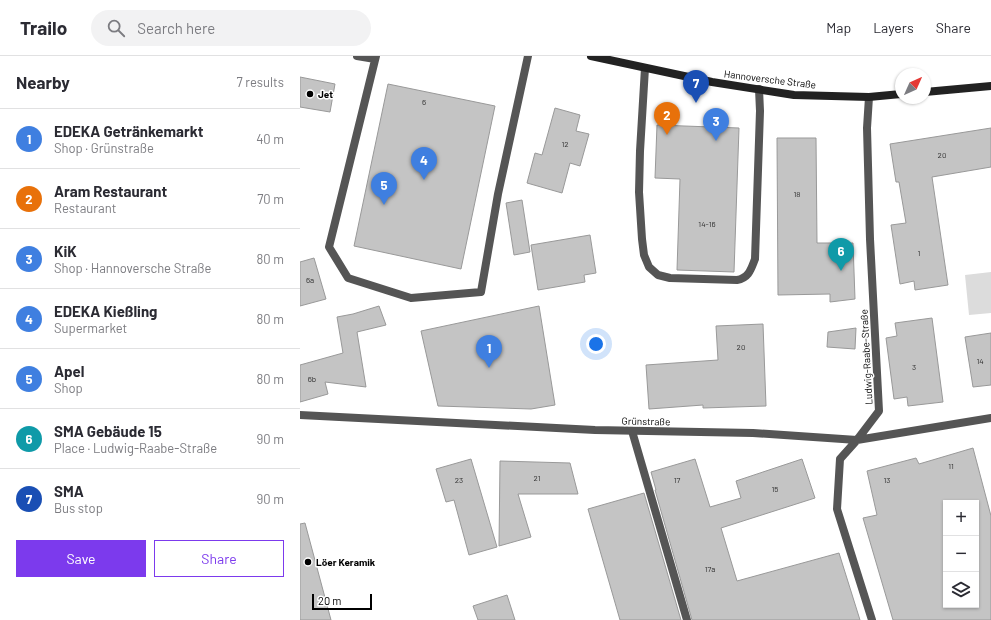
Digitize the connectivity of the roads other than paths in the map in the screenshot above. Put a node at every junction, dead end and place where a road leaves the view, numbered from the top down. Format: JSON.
{"nodes":[{"id":1,"x":357,"y":56,"type":"edge"},
{"id":2,"x":528,"y":56,"type":"edge"},
{"id":3,"x":591,"y":56,"type":"edge"},
{"id":4,"x":375,"y":58,"type":"edge"},
{"id":5,"x":645,"y":68,"type":"junction"},
{"id":6,"x":991,"y":86,"type":"edge"},
{"id":7,"x":759,"y":90,"type":"junction"},
{"id":8,"x":931,"y":91,"type":"edge"},
{"id":9,"x":895,"y":95,"type":"edge"},
{"id":10,"x":869,"y":98,"type":"junction"},
{"id":11,"x":300,"y":416,"type":"edge"},
{"id":12,"x":991,"y":418,"type":"edge"},
{"id":13,"x":632,"y":431,"type":"junction"},
{"id":14,"x":857,"y":440,"type":"junction"},
{"id":15,"x":687,"y":620,"type":"edge"},
{"id":16,"x":872,"y":620,"type":"edge"}],
"edges":[{"from":1,"to":4,"type":"street"},
{"from":2,"to":4,"type":"street"},
{"from":3,"to":5,"type":"main road","name":"Hannoversche Straße"},
{"from":5,"to":7,"type":"main road","name":"Hannoversche Straße"},
{"from":5,"to":7,"type":"street"},
{"from":6,"to":8,"type":"main road"},
{"from":7,"to":10,"type":"main road","name":"Hannoversche Straße"},
{"from":9,"to":10,"type":"main road","name":"Hannoversche Straße"},
{"from":10,"to":14,"type":"street","name":"Ludwig-Raabe-Straße"},
{"from":11,"to":13,"type":"street","name":"Grünstraße"},
{"from":12,"to":14,"type":"street","name":"Grünstraße"},
{"from":13,"to":14,"type":"street","name":"Grünstraße"},
{"from":13,"to":15,"type":"street"},
{"from":14,"to":16,"type":"street","name":"Ludwig-Raabe-Straße"}]}
